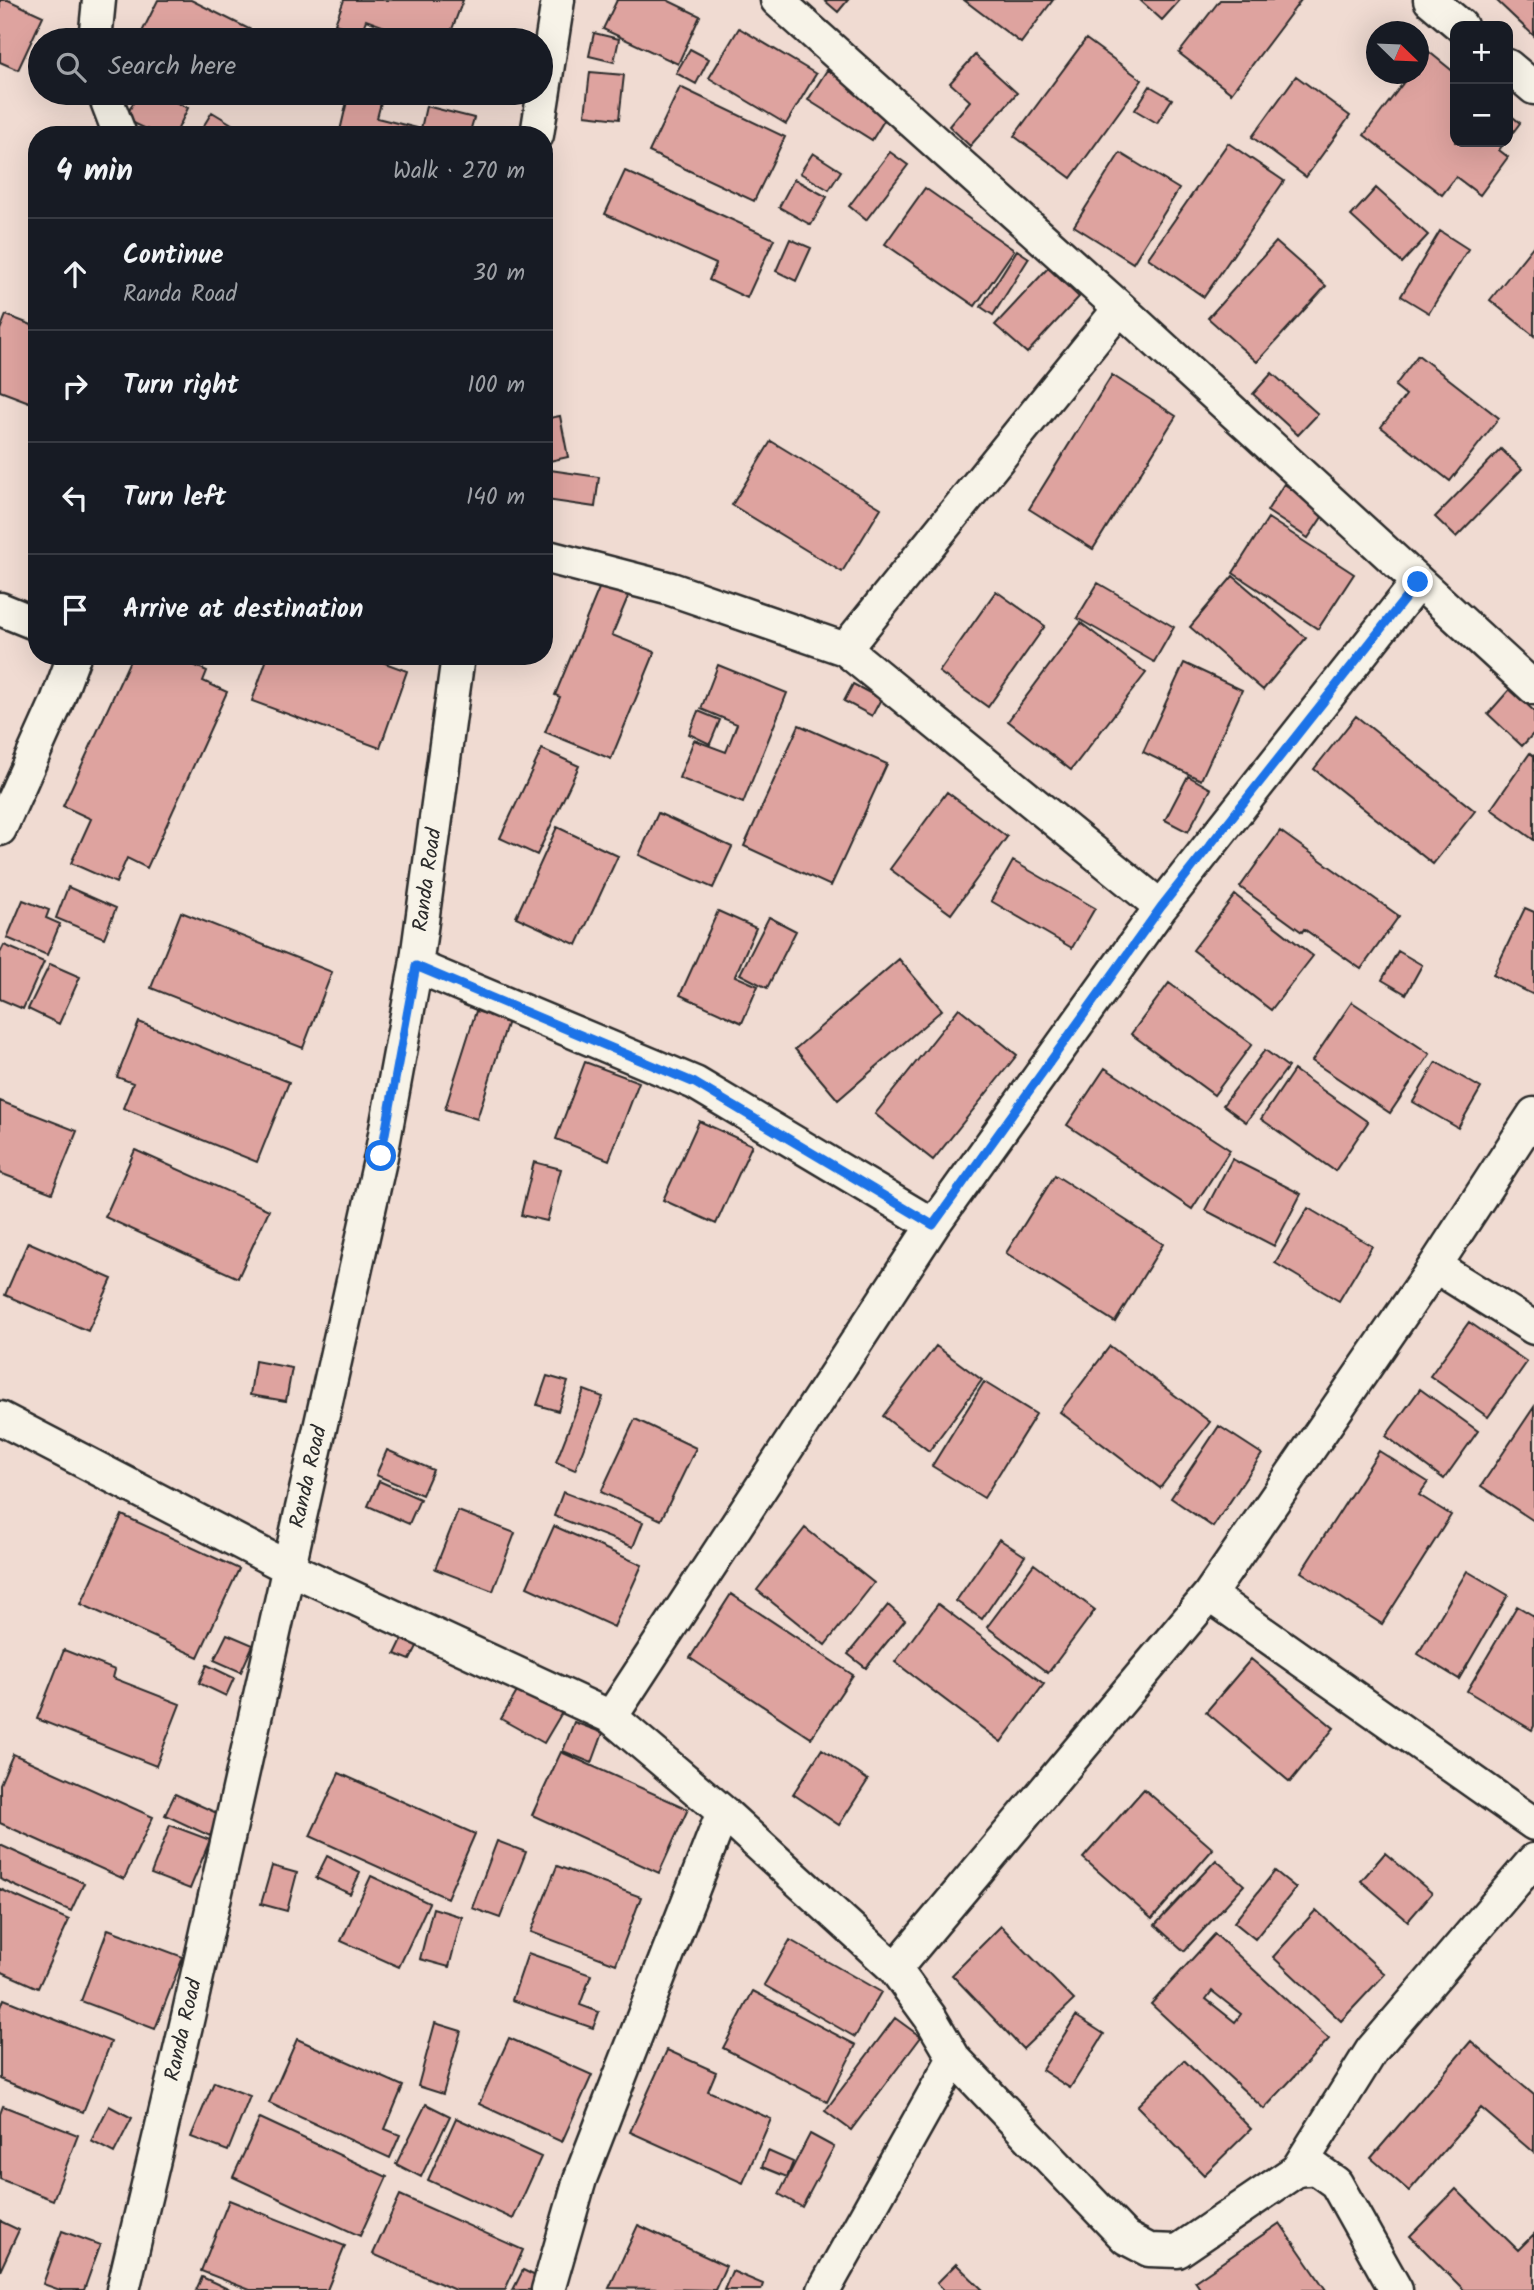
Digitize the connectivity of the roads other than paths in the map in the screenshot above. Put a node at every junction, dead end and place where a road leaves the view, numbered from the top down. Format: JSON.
{"nodes":[{"id":1,"x":99,"y":0,"type":"edge"},
{"id":2,"x":558,"y":0,"type":"edge"},
{"id":3,"x":777,"y":0,"type":"edge"},
{"id":4,"x":1430,"y":0,"type":"edge"},
{"id":5,"x":1455,"y":21,"type":"edge"},
{"id":6,"x":96,"y":28,"type":"edge"},
{"id":7,"x":553,"y":32,"type":"edge"},
{"id":8,"x":1513,"y":70,"type":"edge"},
{"id":9,"x":1534,"y":88,"type":"edge"},
{"id":10,"x":109,"y":105,"type":"edge"},
{"id":11,"x":542,"y":105,"type":"edge"},
{"id":12,"x":117,"y":126,"type":"edge"},
{"id":13,"x":538,"y":126,"type":"edge"},
{"id":14,"x":1120,"y":308,"type":"junction"},
{"id":15,"x":553,"y":557,"type":"edge"},
{"id":16,"x":1418,"y":582,"type":"junction"},
{"id":17,"x":0,"y":609,"type":"edge"},
{"id":18,"x":28,"y":620,"type":"edge"},
{"id":19,"x":845,"y":649,"type":"junction"},
{"id":20,"x":71,"y":665,"type":"edge"},
{"id":21,"x":456,"y":665,"type":"edge"},
{"id":22,"x":1534,"y":688,"type":"edge"},
{"id":23,"x":0,"y":829,"type":"edge"},
{"id":24,"x":1161,"y":907,"type":"junction"},
{"id":25,"x":416,"y":966,"type":"junction"},
{"id":26,"x":1534,"y":1114,"type":"edge"},
{"id":27,"x":933,"y":1225,"type":"junction"},
{"id":28,"x":1435,"y":1266,"type":"junction"},
{"id":29,"x":1534,"y":1328,"type":"edge"},
{"id":30,"x":0,"y":1418,"type":"edge"},
{"id":31,"x":289,"y":1568,"type":"junction"},
{"id":32,"x":1209,"y":1595,"type":"junction"},
{"id":33,"x":611,"y":1717,"type":"junction"},
{"id":34,"x":723,"y":1812,"type":"junction"},
{"id":35,"x":1534,"y":1824,"type":"edge"},
{"id":36,"x":1534,"y":1860,"type":"edge"},
{"id":37,"x":895,"y":1969,"type":"junction"},
{"id":38,"x":954,"y":2058,"type":"junction"},
{"id":39,"x":1297,"y":2170,"type":"junction"},
{"id":40,"x":123,"y":2290,"type":"edge"},
{"id":41,"x":548,"y":2290,"type":"edge"},
{"id":42,"x":824,"y":2290,"type":"edge"},
{"id":43,"x":1396,"y":2290,"type":"edge"}],
"edges":[{"from":1,"to":6,"type":"street"},
{"from":2,"to":7,"type":"street"},
{"from":3,"to":14,"type":"street"},
{"from":4,"to":5,"type":"street"},
{"from":8,"to":9,"type":"street"},
{"from":10,"to":12,"type":"street"},
{"from":11,"to":13,"type":"street"},
{"from":14,"to":16,"type":"street"},
{"from":14,"to":19,"type":"street"},
{"from":15,"to":19,"type":"street"},
{"from":16,"to":22,"type":"street"},
{"from":16,"to":24,"type":"street"},
{"from":17,"to":18,"type":"street"},
{"from":19,"to":24,"type":"street"},
{"from":20,"to":23,"type":"street"},
{"from":21,"to":25,"type":"street","name":"Randa Road"},
{"from":24,"to":27,"type":"street"},
{"from":25,"to":27,"type":"street"},
{"from":25,"to":31,"type":"street","name":"Randa Road"},
{"from":26,"to":28,"type":"street"},
{"from":27,"to":33,"type":"street"},
{"from":28,"to":29,"type":"street"},
{"from":28,"to":32,"type":"street"},
{"from":30,"to":31,"type":"street"},
{"from":31,"to":33,"type":"street"},
{"from":31,"to":40,"type":"street","name":"Randa Road"},
{"from":32,"to":35,"type":"street"},
{"from":32,"to":37,"type":"street"},
{"from":33,"to":34,"type":"street"},
{"from":34,"to":37,"type":"street"},
{"from":34,"to":41,"type":"street"},
{"from":36,"to":39,"type":"street"},
{"from":37,"to":38,"type":"street"},
{"from":38,"to":39,"type":"street"},
{"from":38,"to":42,"type":"street"},
{"from":39,"to":43,"type":"street"}]}
